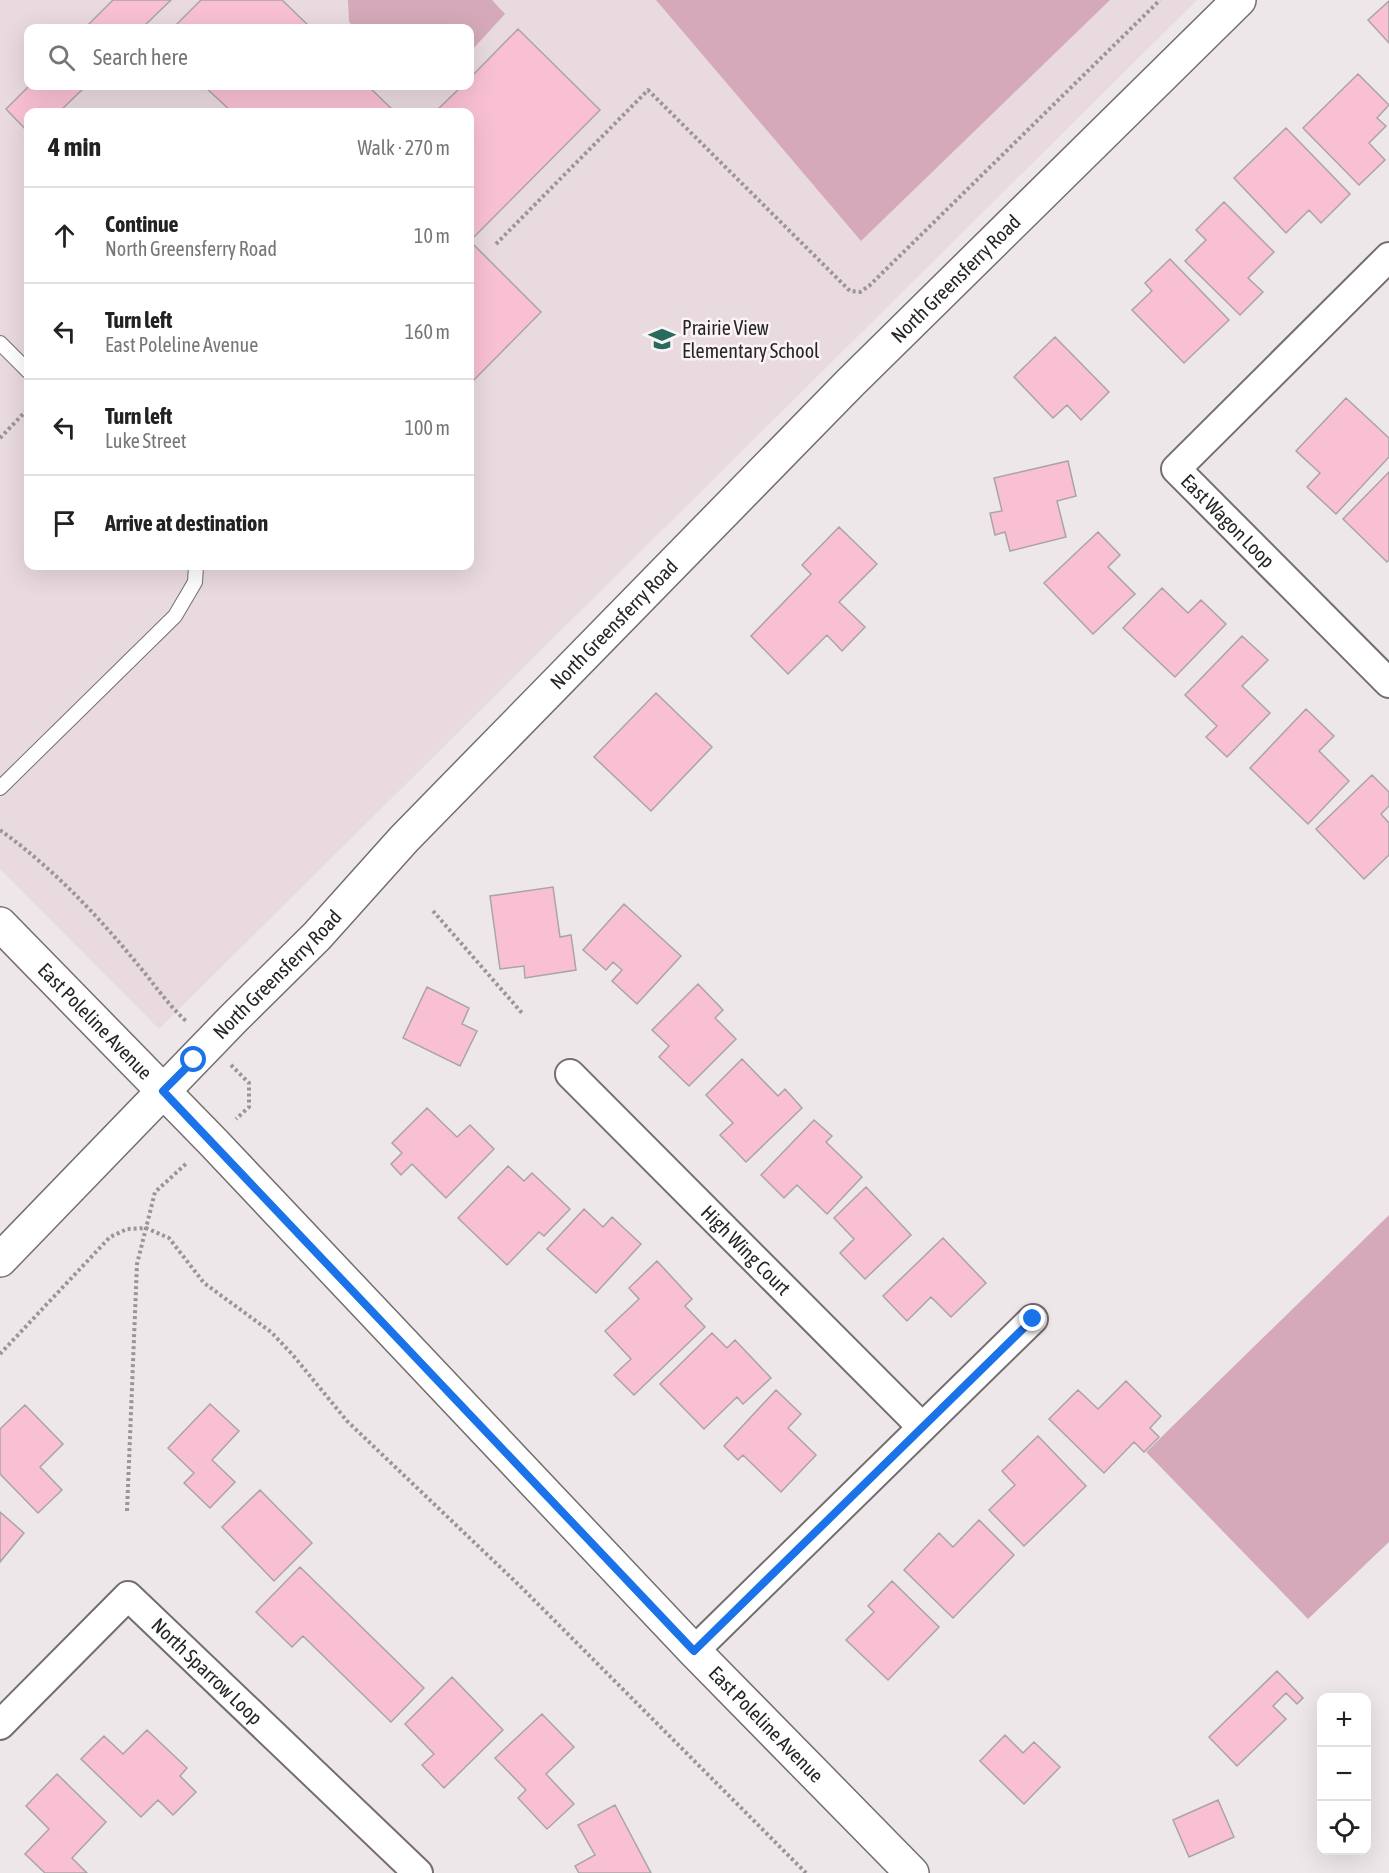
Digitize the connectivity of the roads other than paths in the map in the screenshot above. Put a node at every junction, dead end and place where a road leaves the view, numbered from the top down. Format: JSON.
{"nodes":[{"id":1,"x":1239,"y":0,"type":"edge"},
{"id":2,"x":1389,"y":257,"type":"edge"},
{"id":3,"x":0,"y":343,"type":"edge"},
{"id":4,"x":24,"y":367,"type":"edge"},
{"id":5,"x":196,"y":570,"type":"edge"},
{"id":6,"x":1389,"y":683,"type":"edge"},
{"id":7,"x":0,"y":788,"type":"edge"},
{"id":8,"x":0,"y":924,"type":"edge"},
{"id":9,"x":570,"y":1074,"type":"dead end"},
{"id":10,"x":163,"y":1091,"type":"junction"},
{"id":11,"x":0,"y":1260,"type":"edge"},
{"id":12,"x":1033,"y":1319,"type":"dead end"},
{"id":13,"x":922,"y":1427,"type":"junction"},
{"id":14,"x":694,"y":1651,"type":"junction"},
{"id":15,"x":0,"y":1725,"type":"edge"},
{"id":16,"x":418,"y":1873,"type":"edge"},
{"id":17,"x":912,"y":1873,"type":"edge"}],
"edges":[{"from":1,"to":10,"type":"main road","name":"North Greensferry Road"},
{"from":2,"to":6,"type":"street","name":"East Wagon Loop"},
{"from":3,"to":4,"type":"lane"},
{"from":5,"to":7,"type":"lane"},
{"from":8,"to":10,"type":"main road","name":"East Poleline Avenue"},
{"from":9,"to":13,"type":"street","name":"High Wing Court"},
{"from":10,"to":11,"type":"main road","name":"North Greensferry Road"},
{"from":10,"to":14,"type":"main road","name":"East Poleline Avenue"},
{"from":12,"to":13,"type":"street"},
{"from":13,"to":14,"type":"street"},
{"from":14,"to":17,"type":"main road","name":"East Poleline Avenue"},
{"from":15,"to":16,"type":"street","name":"North Sparrow Loop"}]}
